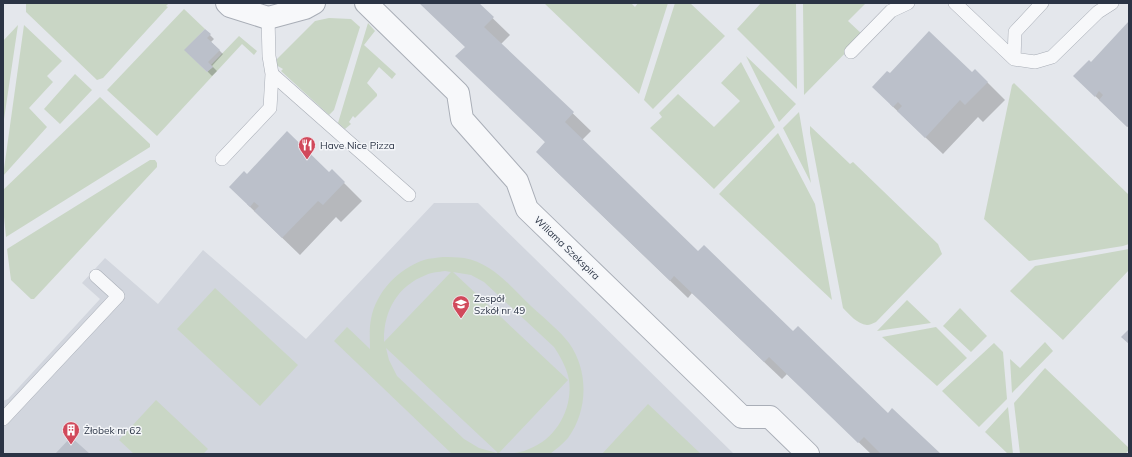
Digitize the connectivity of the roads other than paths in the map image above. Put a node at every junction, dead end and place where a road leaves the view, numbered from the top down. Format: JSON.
{"nodes":[{"id":1,"x":314,"y":3,"type":"edge"},
{"id":2,"x":366,"y":3,"type":"edge"},
{"id":3,"x":908,"y":3,"type":"edge"},
{"id":4,"x":955,"y":3,"type":"edge"},
{"id":5,"x":1042,"y":3,"type":"edge"},
{"id":6,"x":1112,"y":3,"type":"edge"},
{"id":7,"x":229,"y":4,"type":"edge"},
{"id":8,"x":268,"y":18,"type":"junction"},
{"id":9,"x":851,"y":52,"type":"dead end"},
{"id":10,"x":1014,"y":59,"type":"junction"},
{"id":11,"x":272,"y":74,"type":"junction"},
{"id":12,"x":222,"y":159,"type":"dead end"},
{"id":13,"x":409,"y":195,"type":"dead end"},
{"id":14,"x":96,"y":276,"type":"dead end"},
{"id":15,"x":3,"y":419,"type":"edge"},
{"id":16,"x":808,"y":454,"type":"edge"}],
"edges":[{"from":1,"to":8,"type":"street"},
{"from":2,"to":16,"type":"street","name":"Wiliama Szekspira"},
{"from":3,"to":9,"type":"lane"},
{"from":4,"to":10,"type":"lane"},
{"from":5,"to":10,"type":"lane"},
{"from":6,"to":10,"type":"lane"},
{"from":7,"to":8,"type":"street"},
{"from":8,"to":11,"type":"lane"},
{"from":11,"to":12,"type":"lane"},
{"from":11,"to":13,"type":"lane"},
{"from":14,"to":15,"type":"lane"}]}
